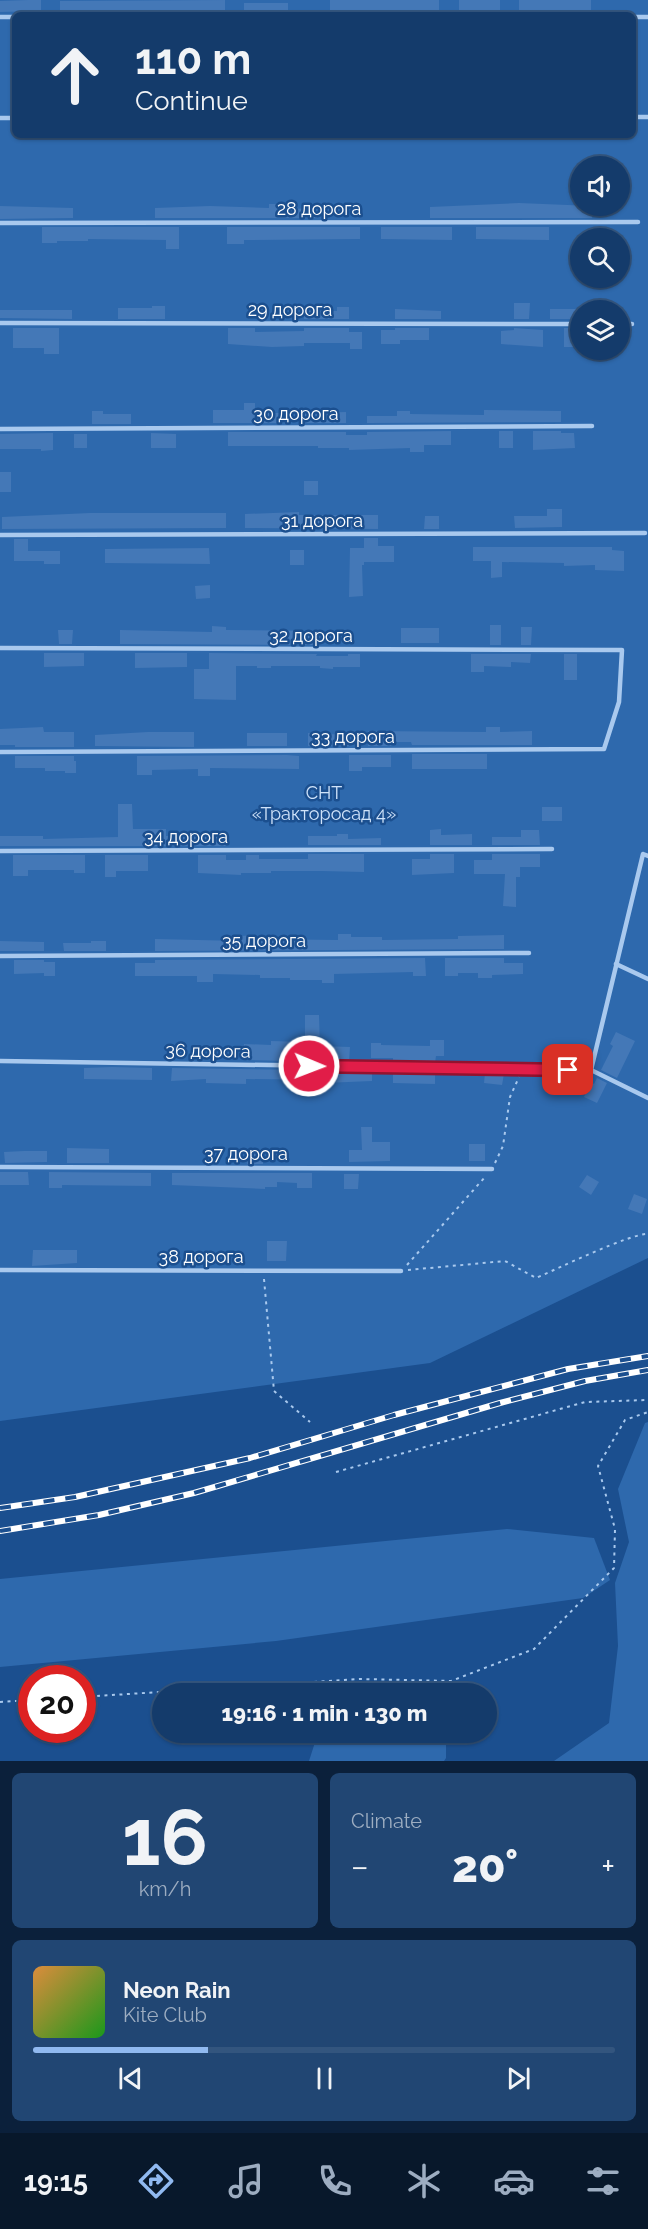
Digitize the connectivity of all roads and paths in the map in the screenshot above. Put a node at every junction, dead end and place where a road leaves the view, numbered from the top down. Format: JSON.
{"nodes":[{"id":1,"x":638,"y":222,"type":"dead end"},
{"id":2,"x":0,"y":223,"type":"edge"},
{"id":3,"x":0,"y":323,"type":"edge"},
{"id":4,"x":570,"y":324,"type":"edge"},
{"id":5,"x":591,"y":426,"type":"dead end"},
{"id":6,"x":0,"y":429,"type":"edge"},
{"id":7,"x":645,"y":533,"type":"dead end"},
{"id":8,"x":0,"y":535,"type":"edge"},
{"id":9,"x":0,"y":648,"type":"edge"},
{"id":10,"x":621,"y":650,"type":"joint"},
{"id":11,"x":0,"y":752,"type":"edge"},
{"id":12,"x":552,"y":849,"type":"dead end"},
{"id":13,"x":0,"y":851,"type":"edge"},
{"id":14,"x":648,"y":856,"type":"edge"},
{"id":15,"x":529,"y":953,"type":"dead end"},
{"id":16,"x":0,"y":956,"type":"edge"},
{"id":17,"x":616,"y":964,"type":"junction"},
{"id":18,"x":648,"y":979,"type":"edge"},
{"id":19,"x":0,"y":1061,"type":"edge"},
{"id":20,"x":523,"y":1069,"type":"junction"},
{"id":21,"x":591,"y":1070,"type":"junction"},
{"id":22,"x":648,"y":1098,"type":"edge"},
{"id":23,"x":0,"y":1167,"type":"edge"},
{"id":24,"x":492,"y":1169,"type":"junction"},
{"id":25,"x":648,"y":1234,"type":"edge"},
{"id":26,"x":0,"y":1270,"type":"edge"},
{"id":27,"x":263,"y":1270,"type":"junction"},
{"id":28,"x":401,"y":1271,"type":"junction"},
{"id":29,"x":648,"y":1400,"type":"edge"},
{"id":30,"x":648,"y":1412,"type":"edge"},
{"id":31,"x":309,"y":1422,"type":"dead end"},
{"id":32,"x":336,"y":1472,"type":"dead end"},
{"id":33,"x":96,"y":1696,"type":"edge"},
{"id":34,"x":18,"y":1701,"type":"edge"},
{"id":35,"x":0,"y":1702,"type":"edge"}],
"edges":[{"from":1,"to":2,"type":"lane","name":"28 дорога"},
{"from":3,"to":4,"type":"lane","name":"29 дорога"},
{"from":5,"to":6,"type":"lane","name":"30 дорога"},
{"from":7,"to":8,"type":"lane","name":"31 дорога"},
{"from":9,"to":10,"type":"lane","name":"32 дорога"},
{"from":10,"to":11,"type":"lane","name":"33 дорога"},
{"from":12,"to":13,"type":"lane","name":"34 дорога"},
{"from":14,"to":17,"type":"lane"},
{"from":15,"to":16,"type":"lane","name":"35 дорога"},
{"from":17,"to":18,"type":"lane"},
{"from":17,"to":21,"type":"lane"},
{"from":19,"to":20,"type":"lane","name":"36 дорога"},
{"from":20,"to":21,"type":"lane","name":"36 дорога"},
{"from":20,"to":24,"type":"path"},
{"from":21,"to":22,"type":"lane"},
{"from":23,"to":24,"type":"lane","name":"37 дорога"},
{"from":24,"to":28,"type":"path"},
{"from":25,"to":28,"type":"path"},
{"from":26,"to":27,"type":"lane","name":"38 дорога"},
{"from":27,"to":28,"type":"lane","name":"38 дорога"},
{"from":27,"to":31,"type":"path"},
{"from":29,"to":32,"type":"path"},
{"from":30,"to":33,"type":"path"},
{"from":34,"to":35,"type":"path"}]}
